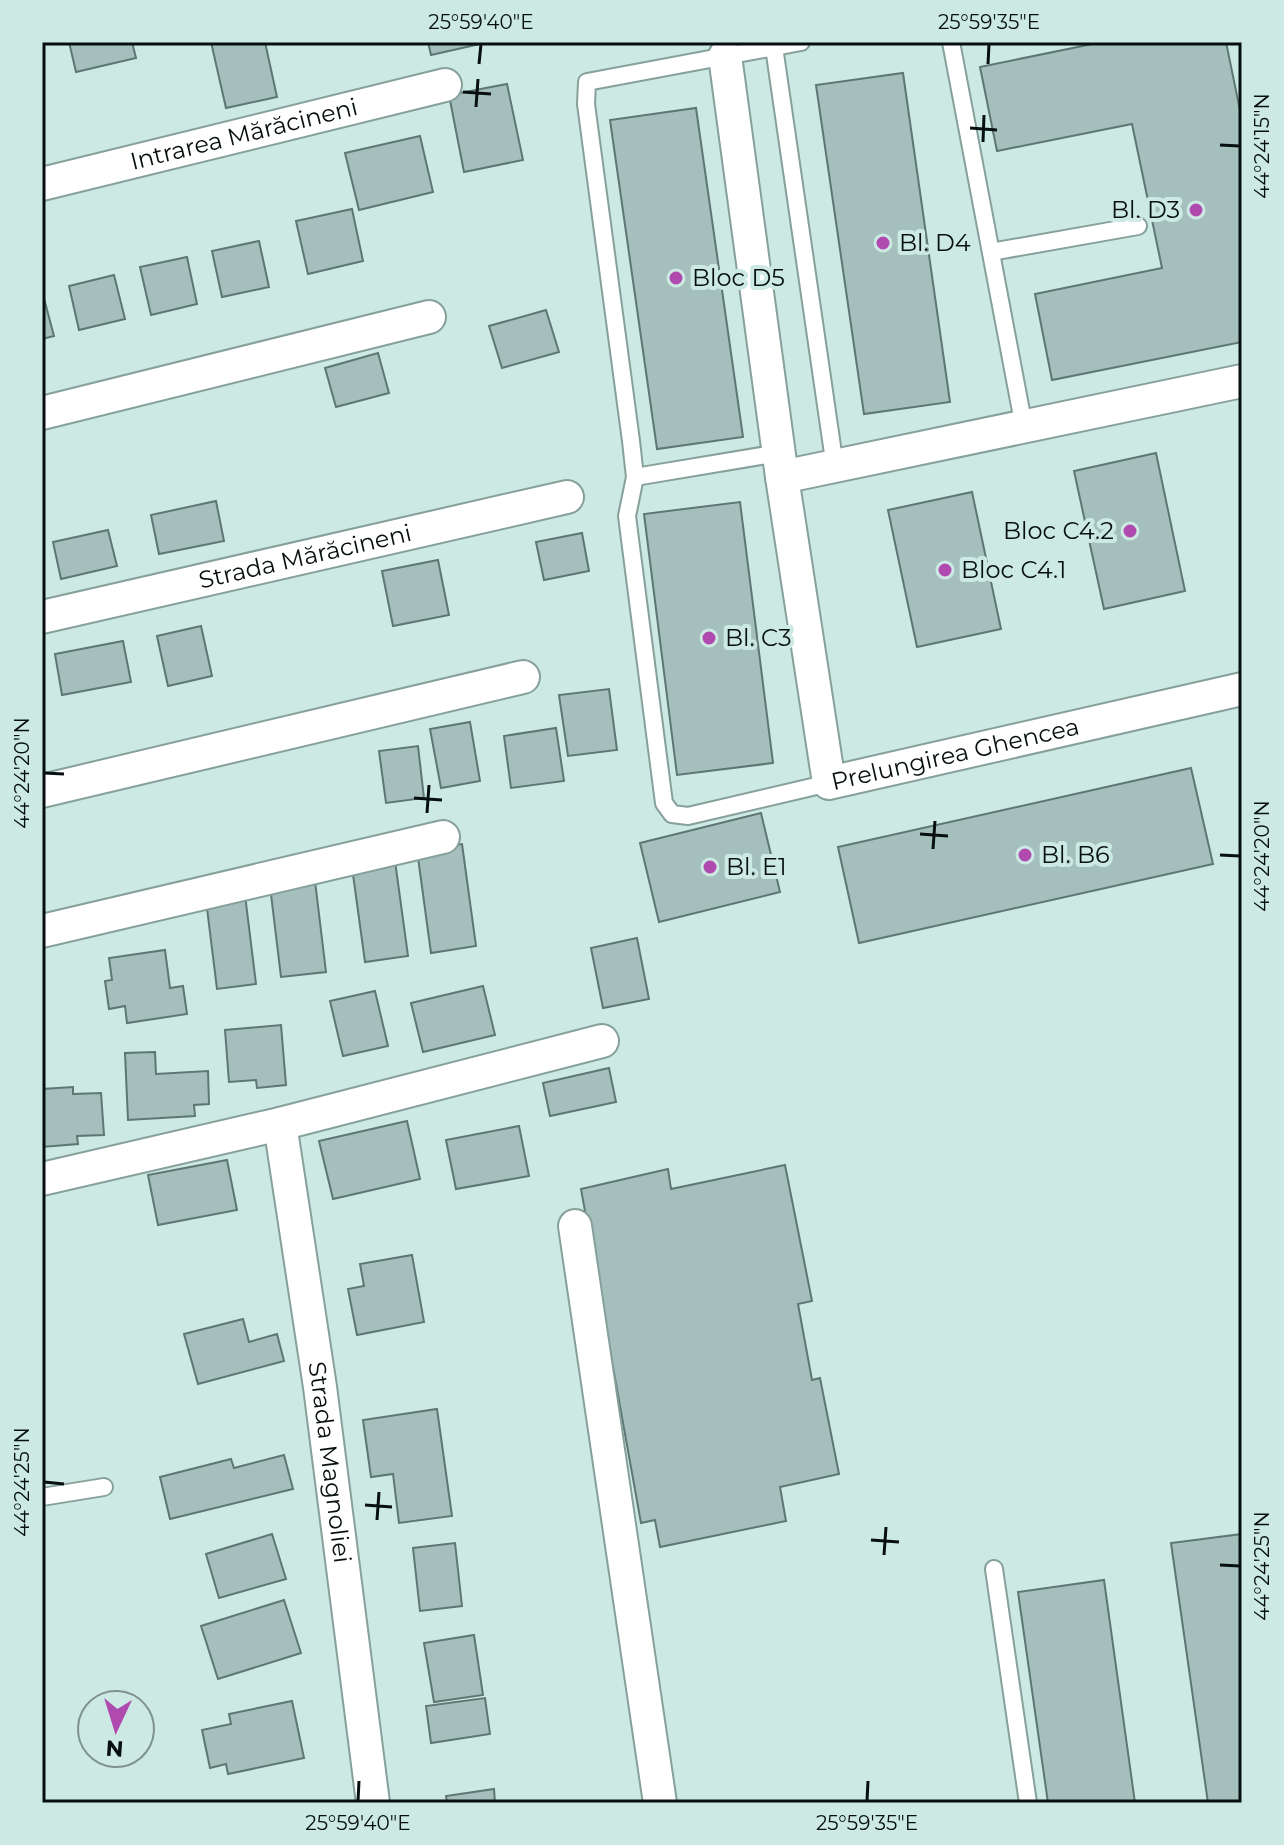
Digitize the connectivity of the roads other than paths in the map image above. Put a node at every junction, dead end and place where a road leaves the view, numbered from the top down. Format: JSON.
{"nodes":[{"id":1,"x":801,"y":42,"type":"edge"},
{"id":2,"x":951,"y":42,"type":"edge"},
{"id":3,"x":774,"y":47,"type":"junction"},
{"id":4,"x":725,"y":56,"type":"junction"},
{"id":5,"x":445,"y":85,"type":"dead end"},
{"id":6,"x":42,"y":184,"type":"edge"},
{"id":7,"x":1138,"y":226,"type":"dead end"},
{"id":8,"x":991,"y":252,"type":"junction"},
{"id":9,"x":429,"y":317,"type":"dead end"},
{"id":10,"x":1242,"y":381,"type":"edge"},
{"id":11,"x":42,"y":413,"type":"edge"},
{"id":12,"x":1024,"y":427,"type":"junction"},
{"id":13,"x":781,"y":465,"type":"junction"},
{"id":14,"x":835,"y":467,"type":"junction"},
{"id":15,"x":635,"y":477,"type":"junction"},
{"id":16,"x":567,"y":497,"type":"dead end"},
{"id":17,"x":42,"y":617,"type":"edge"},
{"id":18,"x":523,"y":677,"type":"dead end"},
{"id":19,"x":1242,"y":689,"type":"edge"},
{"id":20,"x":829,"y":783,"type":"junction"},
{"id":21,"x":42,"y":791,"type":"edge"},
{"id":22,"x":443,"y":837,"type":"dead end"},
{"id":23,"x":42,"y":931,"type":"edge"},
{"id":24,"x":602,"y":1041,"type":"dead end"},
{"id":25,"x":280,"y":1124,"type":"junction"},
{"id":26,"x":42,"y":1179,"type":"edge"},
{"id":27,"x":575,"y":1226,"type":"dead end"},
{"id":28,"x":104,"y":1487,"type":"dead end"},
{"id":29,"x":42,"y":1497,"type":"edge"},
{"id":30,"x":994,"y":1569,"type":"dead end"},
{"id":31,"x":373,"y":1803,"type":"edge"},
{"id":32,"x":660,"y":1803,"type":"edge"},
{"id":33,"x":1028,"y":1803,"type":"edge"}],
"edges":[{"from":1,"to":3,"type":"lane"},
{"from":2,"to":8,"type":"lane"},
{"from":3,"to":4,"type":"lane"},
{"from":3,"to":14,"type":"lane"},
{"from":4,"to":13,"type":"street","name":"Prelungirea Ghencea"},
{"from":4,"to":15,"type":"lane"},
{"from":5,"to":6,"type":"street","name":"Intrarea Mărăcineni"},
{"from":7,"to":8,"type":"lane"},
{"from":8,"to":12,"type":"lane"},
{"from":9,"to":11,"type":"street"},
{"from":10,"to":12,"type":"street"},
{"from":12,"to":14,"type":"street"},
{"from":13,"to":14,"type":"street"},
{"from":13,"to":15,"type":"lane"},
{"from":13,"to":20,"type":"street","name":"Prelungirea Ghencea"},
{"from":15,"to":20,"type":"lane"},
{"from":16,"to":17,"type":"street","name":"Strada Mărăcineni"},
{"from":18,"to":21,"type":"street"},
{"from":19,"to":20,"type":"street","name":"Prelungirea Ghencea"},
{"from":22,"to":23,"type":"street"},
{"from":24,"to":25,"type":"street"},
{"from":25,"to":26,"type":"street"},
{"from":25,"to":31,"type":"street","name":"Strada Magnoliei"},
{"from":27,"to":32,"type":"street"},
{"from":28,"to":29,"type":"lane"},
{"from":30,"to":33,"type":"lane"}]}
